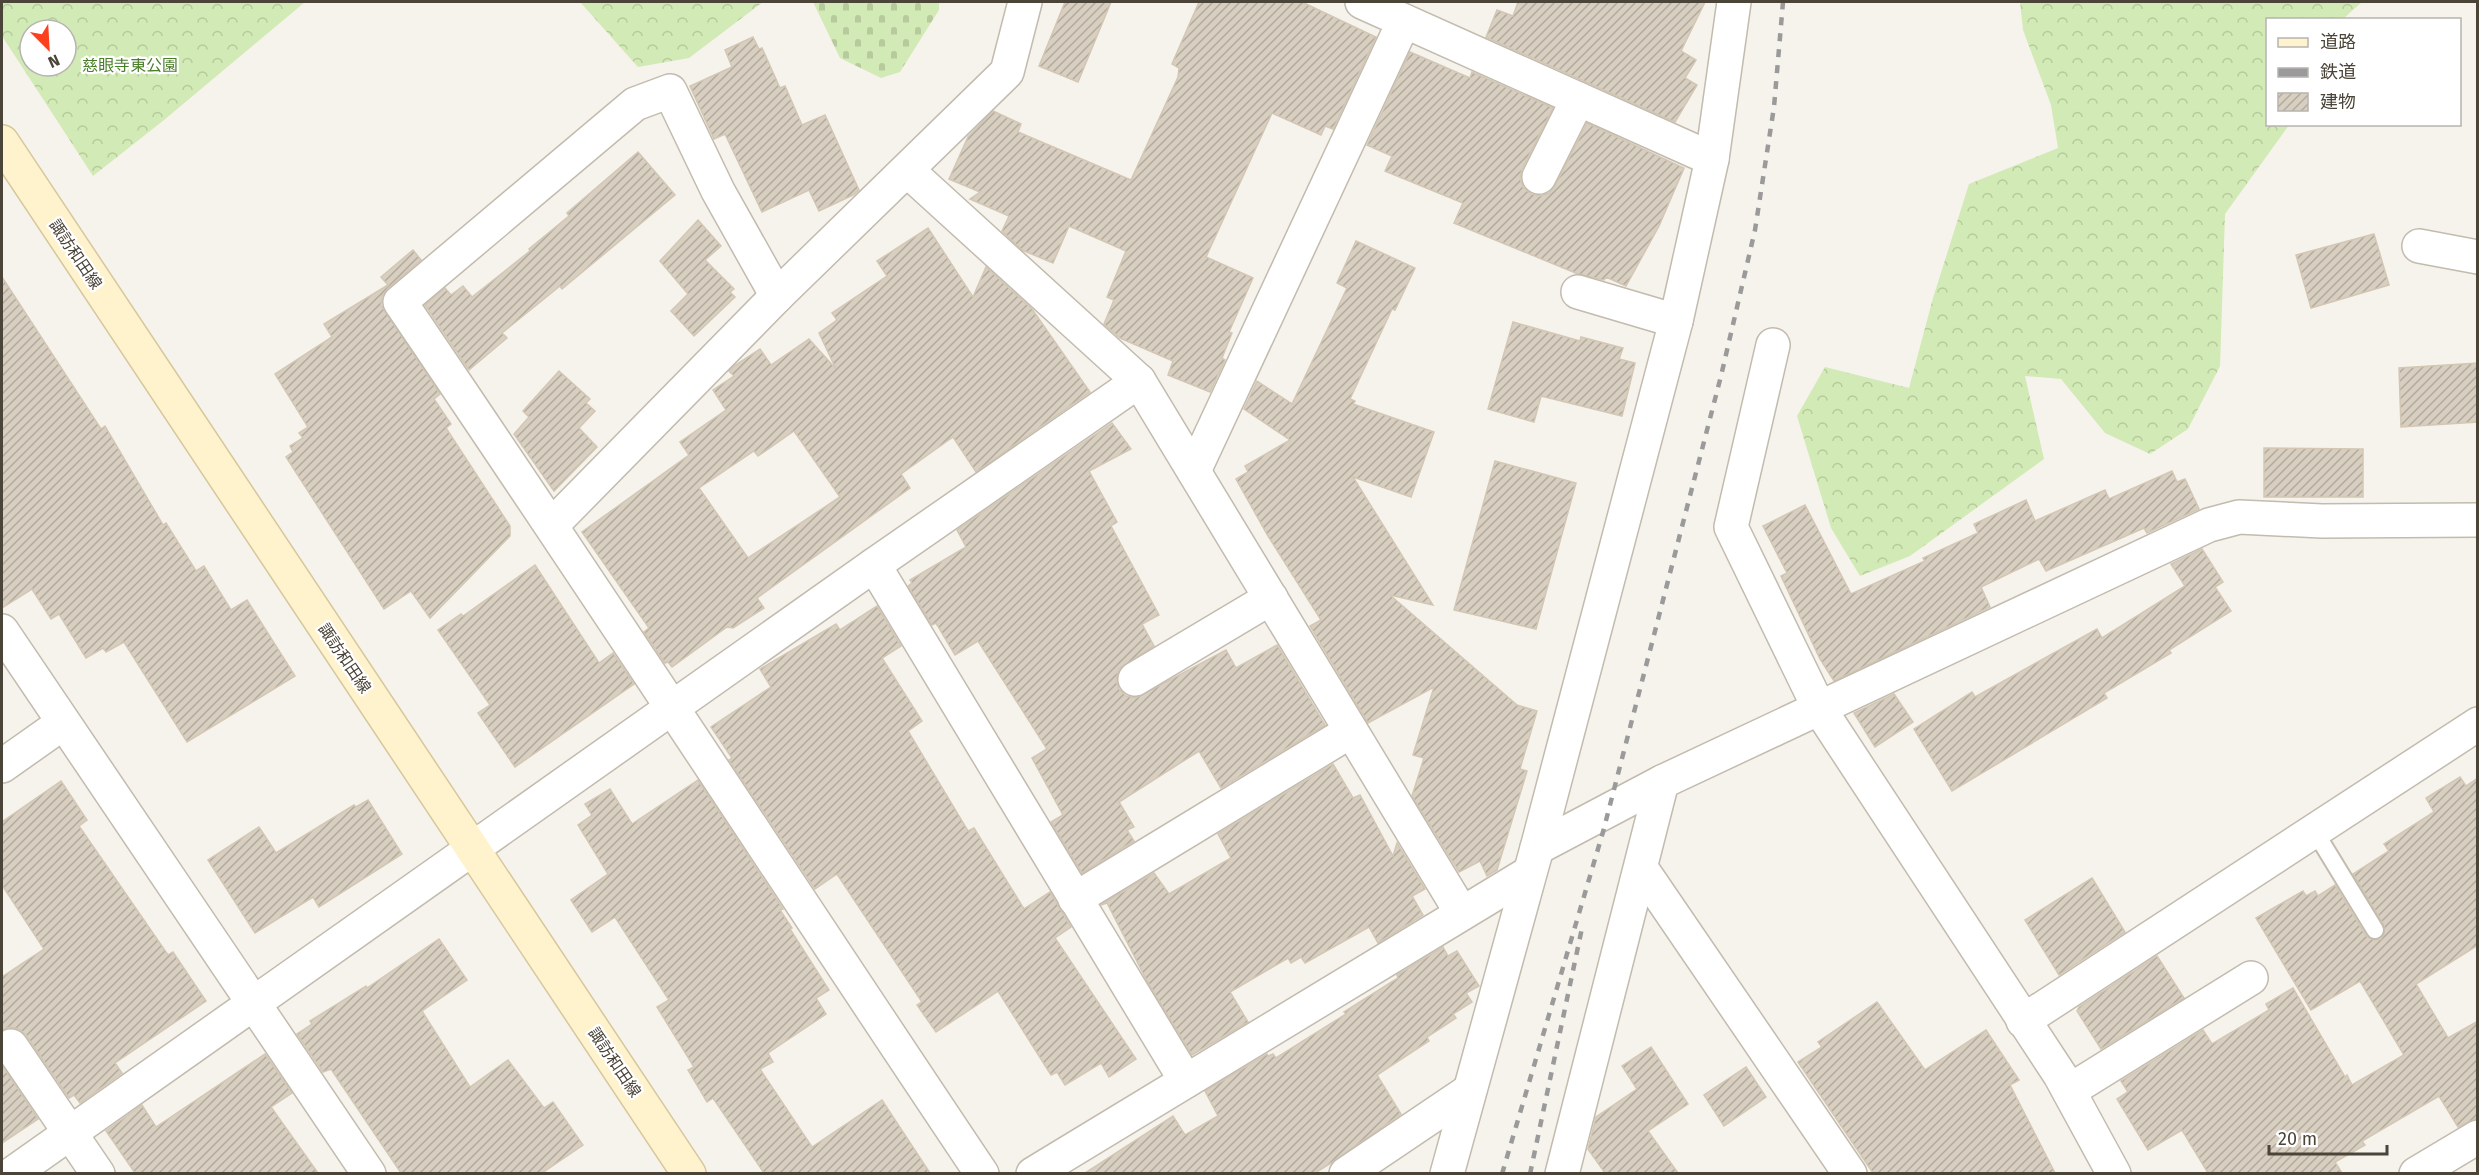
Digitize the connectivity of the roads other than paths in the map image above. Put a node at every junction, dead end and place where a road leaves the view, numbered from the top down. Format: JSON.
{"nodes":[{"id":1,"x":1025,"y":2,"type":"edge"},
{"id":2,"x":1362,"y":2,"type":"edge"},
{"id":3,"x":1734,"y":2,"type":"edge"},
{"id":4,"x":1404,"y":21,"type":"junction"},
{"id":5,"x":1578,"y":99,"type":"junction"},
{"id":6,"x":2,"y":142,"type":"edge"},
{"id":7,"x":1712,"y":159,"type":"junction"},
{"id":8,"x":908,"y":171,"type":"junction"},
{"id":9,"x":1539,"y":177,"type":"dead end"},
{"id":10,"x":2419,"y":246,"type":"dead end"},
{"id":11,"x":2478,"y":257,"type":"edge"},
{"id":12,"x":1578,"y":292,"type":"dead end"},
{"id":13,"x":777,"y":297,"type":"junction"},
{"id":14,"x":1676,"y":321,"type":"junction"},
{"id":15,"x":1773,"y":345,"type":"dead end"},
{"id":16,"x":1139,"y":381,"type":"junction"},
{"id":17,"x":1194,"y":471,"type":"junction"},
{"id":18,"x":2478,"y":520,"type":"edge"},
{"id":19,"x":552,"y":525,"type":"junction"},
{"id":20,"x":874,"y":565,"type":"junction"},
{"id":21,"x":1271,"y":598,"type":"junction"},
{"id":22,"x":2,"y":631,"type":"edge"},
{"id":23,"x":1135,"y":680,"type":"dead end"},
{"id":24,"x":670,"y":708,"type":"junction"},
{"id":25,"x":1819,"y":708,"type":"junction"},
{"id":26,"x":63,"y":723,"type":"junction"},
{"id":27,"x":2478,"y":724,"type":"edge"},
{"id":28,"x":1352,"y":731,"type":"junction"},
{"id":29,"x":2,"y":766,"type":"edge"},
{"id":30,"x":1662,"y":782,"type":"junction"},
{"id":31,"x":2314,"y":830,"type":"junction"},
{"id":32,"x":474,"y":849,"type":"junction"},
{"id":33,"x":1533,"y":861,"type":"junction"},
{"id":34,"x":1641,"y":868,"type":"junction"},
{"id":35,"x":1075,"y":899,"type":"junction"},
{"id":36,"x":1461,"y":912,"type":"junction"},
{"id":37,"x":2375,"y":930,"type":"dead end"},
{"id":38,"x":2251,"y":978,"type":"dead end"},
{"id":39,"x":252,"y":1005,"type":"junction"},
{"id":40,"x":2023,"y":1021,"type":"junction"},
{"id":41,"x":11,"y":1046,"type":"dead end"},
{"id":42,"x":1186,"y":1081,"type":"junction"},
{"id":43,"x":1469,"y":1091,"type":"junction"},
{"id":44,"x":2069,"y":1091,"type":"junction"},
{"id":45,"x":70,"y":1133,"type":"junction"},
{"id":46,"x":2474,"y":1148,"type":"edge"},
{"id":47,"x":1565,"y":1171,"type":"edge"},
{"id":48,"x":12,"y":1173,"type":"edge"},
{"id":49,"x":98,"y":1173,"type":"edge"},
{"id":50,"x":369,"y":1173,"type":"edge"},
{"id":51,"x":689,"y":1173,"type":"edge"},
{"id":52,"x":982,"y":1173,"type":"edge"},
{"id":53,"x":1034,"y":1173,"type":"edge"},
{"id":54,"x":1346,"y":1173,"type":"edge"},
{"id":55,"x":1447,"y":1173,"type":"edge"},
{"id":56,"x":1850,"y":1173,"type":"edge"},
{"id":57,"x":2114,"y":1173,"type":"edge"},
{"id":58,"x":2416,"y":1173,"type":"edge"}],
"edges":[{"from":1,"to":8,"type":"street"},
{"from":2,"to":4,"type":"street"},
{"from":3,"to":7,"type":"street"},
{"from":4,"to":5,"type":"street"},
{"from":4,"to":17,"type":"street"},
{"from":5,"to":7,"type":"street"},
{"from":5,"to":9,"type":"street"},
{"from":6,"to":32,"type":"street","name":"諏訪和田線"},
{"from":7,"to":14,"type":"street"},
{"from":8,"to":13,"type":"street"},
{"from":8,"to":16,"type":"street"},
{"from":10,"to":11,"type":"street"},
{"from":12,"to":14,"type":"street"},
{"from":13,"to":19,"type":"street"},
{"from":13,"to":19,"type":"street"},
{"from":14,"to":33,"type":"street"},
{"from":15,"to":25,"type":"street"},
{"from":16,"to":17,"type":"street"},
{"from":16,"to":20,"type":"street"},
{"from":17,"to":21,"type":"street"},
{"from":18,"to":25,"type":"street"},
{"from":19,"to":24,"type":"street"},
{"from":20,"to":24,"type":"street"},
{"from":20,"to":35,"type":"street"},
{"from":21,"to":23,"type":"street"},
{"from":21,"to":28,"type":"street"},
{"from":22,"to":26,"type":"street"},
{"from":24,"to":32,"type":"street"},
{"from":24,"to":52,"type":"street"},
{"from":25,"to":30,"type":"street"},
{"from":25,"to":40,"type":"street"},
{"from":26,"to":29,"type":"street"},
{"from":26,"to":39,"type":"street"},
{"from":27,"to":31,"type":"street"},
{"from":28,"to":35,"type":"street"},
{"from":28,"to":36,"type":"street"},
{"from":30,"to":33,"type":"street"},
{"from":30,"to":34,"type":"street"},
{"from":31,"to":37,"type":"lane"},
{"from":31,"to":40,"type":"street"},
{"from":32,"to":39,"type":"street"},
{"from":32,"to":51,"type":"street","name":"諏訪和田線"},
{"from":33,"to":36,"type":"street"},
{"from":33,"to":43,"type":"street"},
{"from":34,"to":47,"type":"street"},
{"from":34,"to":56,"type":"street"},
{"from":35,"to":42,"type":"street"},
{"from":36,"to":42,"type":"street"},
{"from":38,"to":44,"type":"street"},
{"from":39,"to":45,"type":"street"},
{"from":39,"to":50,"type":"street"},
{"from":40,"to":44,"type":"street"},
{"from":41,"to":45,"type":"street"},
{"from":42,"to":53,"type":"street"},
{"from":43,"to":54,"type":"street"},
{"from":43,"to":55,"type":"street"},
{"from":44,"to":57,"type":"street"},
{"from":45,"to":48,"type":"street"},
{"from":45,"to":49,"type":"street"},
{"from":46,"to":58,"type":"street"}]}
